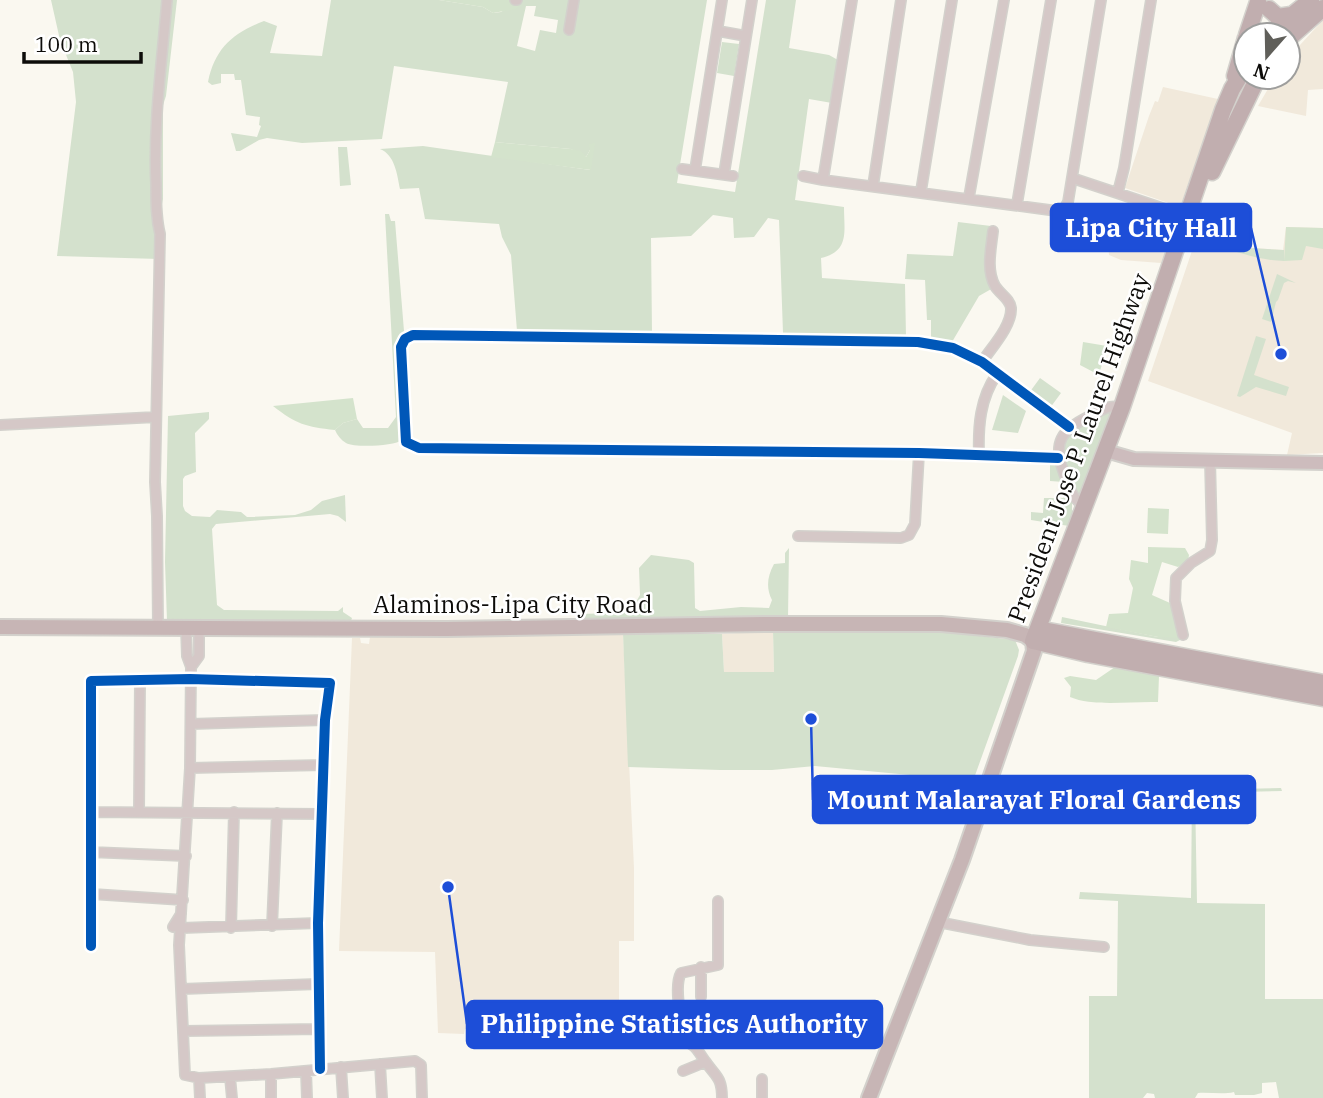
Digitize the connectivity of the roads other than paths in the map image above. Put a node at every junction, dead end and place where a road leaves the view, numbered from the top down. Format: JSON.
{"nodes":[{"id":1,"x":167,"y":0,"type":"edge"},
{"id":2,"x":574,"y":0,"type":"edge"},
{"id":3,"x":722,"y":0,"type":"edge"},
{"id":4,"x":752,"y":0,"type":"edge"},
{"id":5,"x":852,"y":0,"type":"edge"},
{"id":6,"x":901,"y":0,"type":"edge"},
{"id":7,"x":952,"y":0,"type":"edge"},
{"id":8,"x":1004,"y":0,"type":"edge"},
{"id":9,"x":1051,"y":0,"type":"edge"},
{"id":10,"x":1101,"y":0,"type":"edge"},
{"id":11,"x":1151,"y":0,"type":"edge"},
{"id":12,"x":1311,"y":0,"type":"edge"},
{"id":13,"x":1264,"y":3,"type":"edge"},
{"id":14,"x":1323,"y":8,"type":"edge"},
{"id":15,"x":1255,"y":21,"type":"edge"},
{"id":16,"x":1268,"y":21,"type":"edge"},
{"id":17,"x":1284,"y":21,"type":"edge"},
{"id":18,"x":1298,"y":21,"type":"edge"},
{"id":19,"x":1302,"y":22,"type":"edge"},
{"id":20,"x":569,"y":30,"type":"dead end"},
{"id":21,"x":718,"y":31,"type":"junction"},
{"id":22,"x":746,"y":36,"type":"junction"},
{"id":23,"x":1232,"y":89,"type":"edge"},
{"id":24,"x":1248,"y":91,"type":"edge"},
{"id":25,"x":682,"y":169,"type":"dead end"},
{"id":26,"x":695,"y":170,"type":"junction"},
{"id":27,"x":803,"y":176,"type":"dead end"},
{"id":28,"x":1072,"y":178,"type":"junction"},
{"id":29,"x":823,"y":180,"type":"junction"},
{"id":30,"x":873,"y":186,"type":"junction"},
{"id":31,"x":920,"y":191,"type":"junction"},
{"id":32,"x":1118,"y":192,"type":"junction"},
{"id":33,"x":969,"y":197,"type":"junction"},
{"id":34,"x":1017,"y":204,"type":"junction"},
{"id":35,"x":1186,"y":216,"type":"junction"},
{"id":36,"x":993,"y":231,"type":"dead end"},
{"id":37,"x":982,"y":362,"type":"junction"},
{"id":38,"x":997,"y":374,"type":"junction"},
{"id":39,"x":1122,"y":407,"type":"junction"},
{"id":40,"x":156,"y":417,"type":"junction"},
{"id":41,"x":0,"y":425,"type":"edge"},
{"id":42,"x":1069,"y":427,"type":"junction"},
{"id":43,"x":919,"y":453,"type":"junction"},
{"id":44,"x":1113,"y":453,"type":"junction"},
{"id":45,"x":979,"y":455,"type":"junction"},
{"id":46,"x":1058,"y":458,"type":"junction"},
{"id":47,"x":1210,"y":460,"type":"junction"},
{"id":48,"x":1323,"y":463,"type":"edge"},
{"id":49,"x":1085,"y":506,"type":"junction"},
{"id":50,"x":798,"y":536,"type":"dead end"},
{"id":51,"x":0,"y":627,"type":"edge"},
{"id":52,"x":158,"y":627,"type":"junction"},
{"id":53,"x":193,"y":627,"type":"junction"},
{"id":54,"x":1183,"y":635,"type":"dead end"},
{"id":55,"x":0,"y":637,"type":"edge"},
{"id":56,"x":1037,"y":638,"type":"junction"},
{"id":57,"x":190,"y":679,"type":"junction"},
{"id":58,"x":140,"y":681,"type":"junction"},
{"id":59,"x":1323,"y":682,"type":"edge"},
{"id":60,"x":1323,"y":698,"type":"edge"},
{"id":61,"x":325,"y":720,"type":"junction"},
{"id":62,"x":191,"y":724,"type":"junction"},
{"id":63,"x":324,"y":765,"type":"junction"},
{"id":64,"x":190,"y":768,"type":"junction"},
{"id":65,"x":188,"y":811,"type":"junction"},
{"id":66,"x":92,"y":812,"type":"junction"},
{"id":67,"x":139,"y":812,"type":"junction"},
{"id":68,"x":234,"y":812,"type":"junction"},
{"id":69,"x":277,"y":813,"type":"junction"},
{"id":70,"x":322,"y":814,"type":"junction"},
{"id":71,"x":90,"y":852,"type":"junction"},
{"id":72,"x":186,"y":856,"type":"junction"},
{"id":73,"x":92,"y":894,"type":"junction"},
{"id":74,"x":183,"y":900,"type":"junction"},
{"id":75,"x":718,"y":901,"type":"dead end"},
{"id":76,"x":938,"y":922,"type":"junction"},
{"id":77,"x":318,"y":923,"type":"junction"},
{"id":78,"x":272,"y":926,"type":"junction"},
{"id":79,"x":231,"y":928,"type":"junction"},
{"id":80,"x":176,"y":930,"type":"junction"},
{"id":81,"x":91,"y":946,"type":"dead end"},
{"id":82,"x":1104,"y":947,"type":"dead end"},
{"id":83,"x":701,"y":968,"type":"junction"},
{"id":84,"x":318,"y":984,"type":"junction"},
{"id":85,"x":183,"y":989,"type":"junction"},
{"id":86,"x":702,"y":997,"type":"dead end"},
{"id":87,"x":318,"y":1029,"type":"junction"},
{"id":88,"x":184,"y":1031,"type":"junction"},
{"id":89,"x":705,"y":1062,"type":"junction"},
{"id":90,"x":380,"y":1064,"type":"junction"},
{"id":91,"x":341,"y":1067,"type":"junction"},
{"id":92,"x":320,"y":1069,"type":"junction"},
{"id":93,"x":306,"y":1071,"type":"junction"},
{"id":94,"x":683,"y":1071,"type":"dead end"},
{"id":95,"x":271,"y":1074,"type":"junction"},
{"id":96,"x":230,"y":1077,"type":"junction"},
{"id":97,"x":199,"y":1078,"type":"junction"},
{"id":98,"x":762,"y":1079,"type":"dead end"},
{"id":99,"x":200,"y":1098,"type":"edge"},
{"id":100,"x":232,"y":1098,"type":"edge"},
{"id":101,"x":271,"y":1098,"type":"edge"},
{"id":102,"x":307,"y":1098,"type":"edge"},
{"id":103,"x":343,"y":1098,"type":"edge"},
{"id":104,"x":382,"y":1098,"type":"edge"},
{"id":105,"x":422,"y":1098,"type":"edge"},
{"id":106,"x":722,"y":1098,"type":"edge"},
{"id":107,"x":762,"y":1098,"type":"edge"},
{"id":108,"x":869,"y":1098,"type":"edge"}],
"edges":[{"from":1,"to":40,"type":"street"},
{"from":2,"to":20,"type":"street"},
{"from":3,"to":21,"type":"street"},
{"from":4,"to":22,"type":"street"},
{"from":5,"to":29,"type":"street"},
{"from":6,"to":30,"type":"street"},
{"from":7,"to":31,"type":"street"},
{"from":8,"to":33,"type":"street"},
{"from":9,"to":34,"type":"street"},
{"from":10,"to":28,"type":"street"},
{"from":11,"to":32,"type":"street"},
{"from":12,"to":18,"type":"highway"},
{"from":13,"to":15,"type":"highway"},
{"from":13,"to":16,"type":"main road"},
{"from":13,"to":17,"type":"highway"},
{"from":14,"to":19,"type":"highway"},
{"from":21,"to":22,"type":"street"},
{"from":21,"to":26,"type":"street"},
{"from":22,"to":26,"type":"street"},
{"from":23,"to":35,"type":"highway","name":"President Jose P. Laurel Highway"},
{"from":24,"to":44,"type":"highway","name":"President Jose P. Laurel Highway"},
{"from":25,"to":26,"type":"street"},
{"from":27,"to":29,"type":"street"},
{"from":28,"to":32,"type":"street"},
{"from":28,"to":34,"type":"street"},
{"from":29,"to":30,"type":"street"},
{"from":30,"to":31,"type":"street"},
{"from":31,"to":33,"type":"street"},
{"from":32,"to":35,"type":"street"},
{"from":33,"to":34,"type":"street"},
{"from":35,"to":39,"type":"highway","name":"President Jose P. Laurel Highway"},
{"from":36,"to":37,"type":"street"},
{"from":37,"to":38,"type":"street"},
{"from":37,"to":43,"type":"street"},
{"from":38,"to":42,"type":"street"},
{"from":38,"to":45,"type":"street"},
{"from":39,"to":42,"type":"street"},
{"from":39,"to":49,"type":"highway","name":"President Jose P. Laurel Highway"},
{"from":40,"to":41,"type":"street"},
{"from":40,"to":52,"type":"street"},
{"from":42,"to":46,"type":"street"},
{"from":43,"to":45,"type":"street"},
{"from":43,"to":50,"type":"street"},
{"from":44,"to":47,"type":"street"},
{"from":44,"to":56,"type":"highway","name":"President Jose P. Laurel Highway"},
{"from":45,"to":46,"type":"street"},
{"from":46,"to":49,"type":"street"},
{"from":47,"to":48,"type":"street"},
{"from":47,"to":54,"type":"street"},
{"from":49,"to":56,"type":"highway","name":"President Jose P. Laurel Highway"},
{"from":51,"to":52,"type":"main road","name":"Alaminos-Lipa City Road"},
{"from":51,"to":55,"type":"street"},
{"from":52,"to":53,"type":"main road","name":"Alaminos-Lipa City Road"},
{"from":53,"to":56,"type":"main road","name":"Alaminos-Lipa City Road"},
{"from":53,"to":57,"type":"street"},
{"from":56,"to":59,"type":"highway"},
{"from":56,"to":60,"type":"highway"},
{"from":56,"to":76,"type":"main road","name":"President Jose P. Laurel Highway"},
{"from":57,"to":58,"type":"street"},
{"from":57,"to":61,"type":"street"},
{"from":57,"to":62,"type":"street"},
{"from":58,"to":66,"type":"street"},
{"from":58,"to":67,"type":"street"},
{"from":61,"to":62,"type":"street"},
{"from":61,"to":63,"type":"street"},
{"from":62,"to":64,"type":"street"},
{"from":63,"to":64,"type":"street"},
{"from":63,"to":70,"type":"street"},
{"from":64,"to":65,"type":"street"},
{"from":65,"to":67,"type":"street"},
{"from":65,"to":68,"type":"street"},
{"from":65,"to":72,"type":"street"},
{"from":66,"to":67,"type":"street"},
{"from":66,"to":71,"type":"street"},
{"from":68,"to":69,"type":"street"},
{"from":68,"to":79,"type":"street"},
{"from":69,"to":70,"type":"street"},
{"from":69,"to":78,"type":"street"},
{"from":70,"to":77,"type":"street"},
{"from":71,"to":72,"type":"street"},
{"from":71,"to":73,"type":"street"},
{"from":72,"to":74,"type":"street"},
{"from":73,"to":74,"type":"street"},
{"from":73,"to":81,"type":"street"},
{"from":74,"to":80,"type":"street"},
{"from":75,"to":83,"type":"street"},
{"from":76,"to":82,"type":"street"},
{"from":76,"to":108,"type":"main road","name":"President Jose P. Laurel Highway"},
{"from":77,"to":78,"type":"street"},
{"from":77,"to":84,"type":"street"},
{"from":78,"to":79,"type":"street"},
{"from":79,"to":80,"type":"street"},
{"from":80,"to":85,"type":"street"},
{"from":83,"to":86,"type":"street"},
{"from":83,"to":89,"type":"street"},
{"from":84,"to":85,"type":"street"},
{"from":84,"to":87,"type":"street"},
{"from":85,"to":88,"type":"street"},
{"from":87,"to":88,"type":"street"},
{"from":87,"to":92,"type":"street"},
{"from":88,"to":97,"type":"street"},
{"from":89,"to":94,"type":"street"},
{"from":89,"to":106,"type":"street"},
{"from":90,"to":91,"type":"street"},
{"from":90,"to":104,"type":"street"},
{"from":90,"to":105,"type":"street"},
{"from":91,"to":92,"type":"street"},
{"from":91,"to":103,"type":"street"},
{"from":92,"to":93,"type":"street"},
{"from":93,"to":95,"type":"street"},
{"from":93,"to":102,"type":"street"},
{"from":95,"to":96,"type":"street"},
{"from":95,"to":101,"type":"street"},
{"from":96,"to":97,"type":"street"},
{"from":96,"to":100,"type":"street"},
{"from":97,"to":99,"type":"street"},
{"from":98,"to":107,"type":"street"}]}
